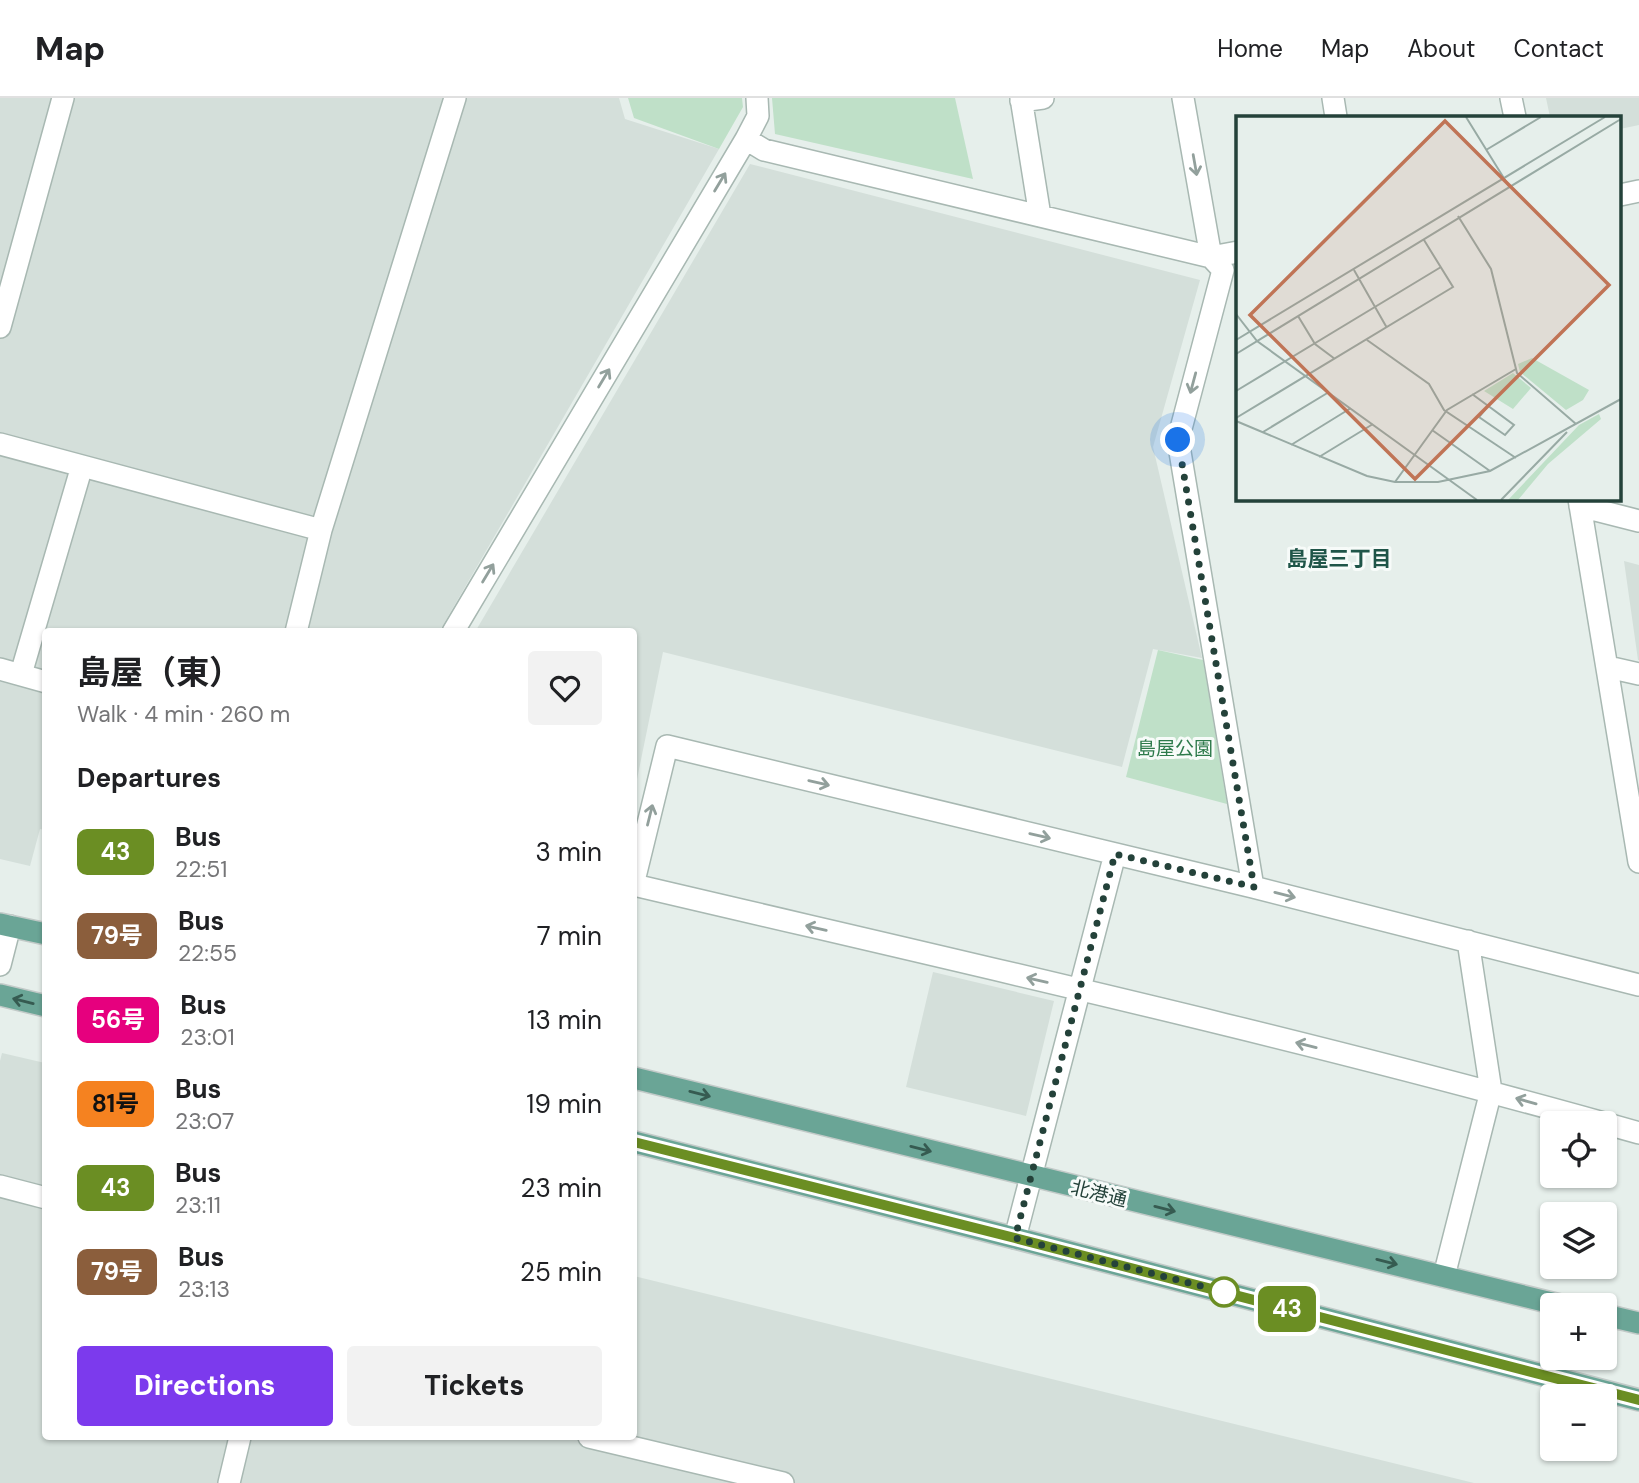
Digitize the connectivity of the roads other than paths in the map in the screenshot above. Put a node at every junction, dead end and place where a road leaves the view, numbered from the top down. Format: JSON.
{"nodes":[{"id":1,"x":63,"y":98,"type":"edge"},
{"id":2,"x":455,"y":98,"type":"edge"},
{"id":3,"x":757,"y":98,"type":"edge"},
{"id":4,"x":1043,"y":98,"type":"edge"},
{"id":5,"x":1183,"y":98,"type":"edge"},
{"id":6,"x":1333,"y":98,"type":"edge"},
{"id":7,"x":1511,"y":98,"type":"edge"},
{"id":8,"x":1021,"y":99,"type":"edge"},
{"id":9,"x":1336,"y":116,"type":"edge"},
{"id":10,"x":1515,"y":116,"type":"edge"},
{"id":11,"x":746,"y":139,"type":"junction"},
{"id":12,"x":1040,"y":216,"type":"junction"},
{"id":13,"x":1236,"y":253,"type":"edge"},
{"id":14,"x":1210,"y":257,"type":"junction"},
{"id":15,"x":0,"y":327,"type":"edge"},
{"id":16,"x":0,"y":444,"type":"edge"},
{"id":17,"x":82,"y":466,"type":"junction"},
{"id":18,"x":1580,"y":502,"type":"edge"},
{"id":19,"x":1639,"y":521,"type":"edge"},
{"id":20,"x":321,"y":530,"type":"junction"},
{"id":21,"x":297,"y":628,"type":"edge"},
{"id":22,"x":455,"y":628,"type":"edge"},
{"id":23,"x":1608,"y":667,"type":"junction"},
{"id":24,"x":0,"y":668,"type":"edge"},
{"id":25,"x":21,"y":674,"type":"junction"},
{"id":26,"x":1639,"y":674,"type":"edge"},
{"id":27,"x":42,"y":681,"type":"edge"},
{"id":28,"x":1637,"y":829,"type":"edge"},
{"id":29,"x":1115,"y":854,"type":"junction"},
{"id":30,"x":1639,"y":862,"type":"edge"},
{"id":31,"x":637,"y":871,"type":"edge"},
{"id":32,"x":637,"y":884,"type":"edge"},
{"id":33,"x":1254,"y":887,"type":"junction"},
{"id":34,"x":5,"y":925,"type":"edge"},
{"id":35,"x":42,"y":933,"type":"edge"},
{"id":36,"x":1468,"y":941,"type":"junction"},
{"id":37,"x":0,"y":965,"type":"edge"},
{"id":38,"x":1639,"y":985,"type":"edge"},
{"id":39,"x":1080,"y":989,"type":"junction"},
{"id":40,"x":0,"y":995,"type":"edge"},
{"id":41,"x":42,"y":1005,"type":"edge"},
{"id":42,"x":637,"y":1079,"type":"edge"},
{"id":43,"x":1491,"y":1091,"type":"junction"},
{"id":44,"x":1639,"y":1133,"type":"edge"},
{"id":45,"x":637,"y":1143,"type":"edge"},
{"id":46,"x":1032,"y":1177,"type":"junction"},
{"id":47,"x":0,"y":1186,"type":"edge"},
{"id":48,"x":42,"y":1197,"type":"edge"},
{"id":49,"x":1015,"y":1238,"type":"junction"},
{"id":50,"x":1444,"y":1276,"type":"junction"},
{"id":51,"x":1540,"y":1300,"type":"edge"},
{"id":52,"x":1617,"y":1318,"type":"edge"},
{"id":53,"x":1639,"y":1323,"type":"edge"},
{"id":54,"x":1639,"y":1400,"type":"edge"},
{"id":55,"x":239,"y":1440,"type":"edge"},
{"id":56,"x":602,"y":1440,"type":"edge"},
{"id":57,"x":229,"y":1483,"type":"edge"},
{"id":58,"x":783,"y":1483,"type":"edge"}],
"edges":[{"from":1,"to":15,"type":"street"},
{"from":2,"to":20,"type":"street"},
{"from":3,"to":11,"type":"street"},
{"from":4,"to":8,"type":"street"},
{"from":5,"to":14,"type":"street","one_way":true},
{"from":6,"to":9,"type":"street"},
{"from":7,"to":10,"type":"street"},
{"from":8,"to":12,"type":"street"},
{"from":11,"to":12,"type":"street"},
{"from":22,"to":11,"type":"street","one_way":true},
{"from":12,"to":14,"type":"street"},
{"from":13,"to":14,"type":"street"},
{"from":14,"to":33,"type":"street","one_way":true},
{"from":16,"to":17,"type":"street"},
{"from":17,"to":20,"type":"street"},
{"from":17,"to":25,"type":"street"},
{"from":18,"to":19,"type":"street"},
{"from":18,"to":23,"type":"street"},
{"from":20,"to":21,"type":"street"},
{"from":23,"to":26,"type":"street"},
{"from":23,"to":28,"type":"street"},
{"from":24,"to":25,"type":"street"},
{"from":25,"to":27,"type":"street"},
{"from":28,"to":30,"type":"street"},
{"from":31,"to":29,"type":"street","one_way":true},
{"from":29,"to":33,"type":"street"},
{"from":29,"to":39,"type":"street"},
{"from":39,"to":32,"type":"street","one_way":true},
{"from":33,"to":36,"type":"street","one_way":true},
{"from":34,"to":35,"type":"main road"},
{"from":34,"to":37,"type":"street"},
{"from":36,"to":38,"type":"street"},
{"from":36,"to":43,"type":"street"},
{"from":43,"to":39,"type":"street","one_way":true},
{"from":39,"to":46,"type":"street"},
{"from":41,"to":40,"type":"main road","one_way":true},
{"from":42,"to":46,"type":"main road","name":"北港通","one_way":true},
{"from":44,"to":43,"type":"street","one_way":true},
{"from":43,"to":50,"type":"street"},
{"from":45,"to":49,"type":"main road"},
{"from":46,"to":49,"type":"street"},
{"from":46,"to":50,"type":"main road","name":"北港通","one_way":true},
{"from":47,"to":48,"type":"street"},
{"from":49,"to":54,"type":"main road"},
{"from":50,"to":51,"type":"main road","name":"北港通"},
{"from":52,"to":53,"type":"main road"},
{"from":55,"to":57,"type":"street"},
{"from":56,"to":58,"type":"street"}]}
